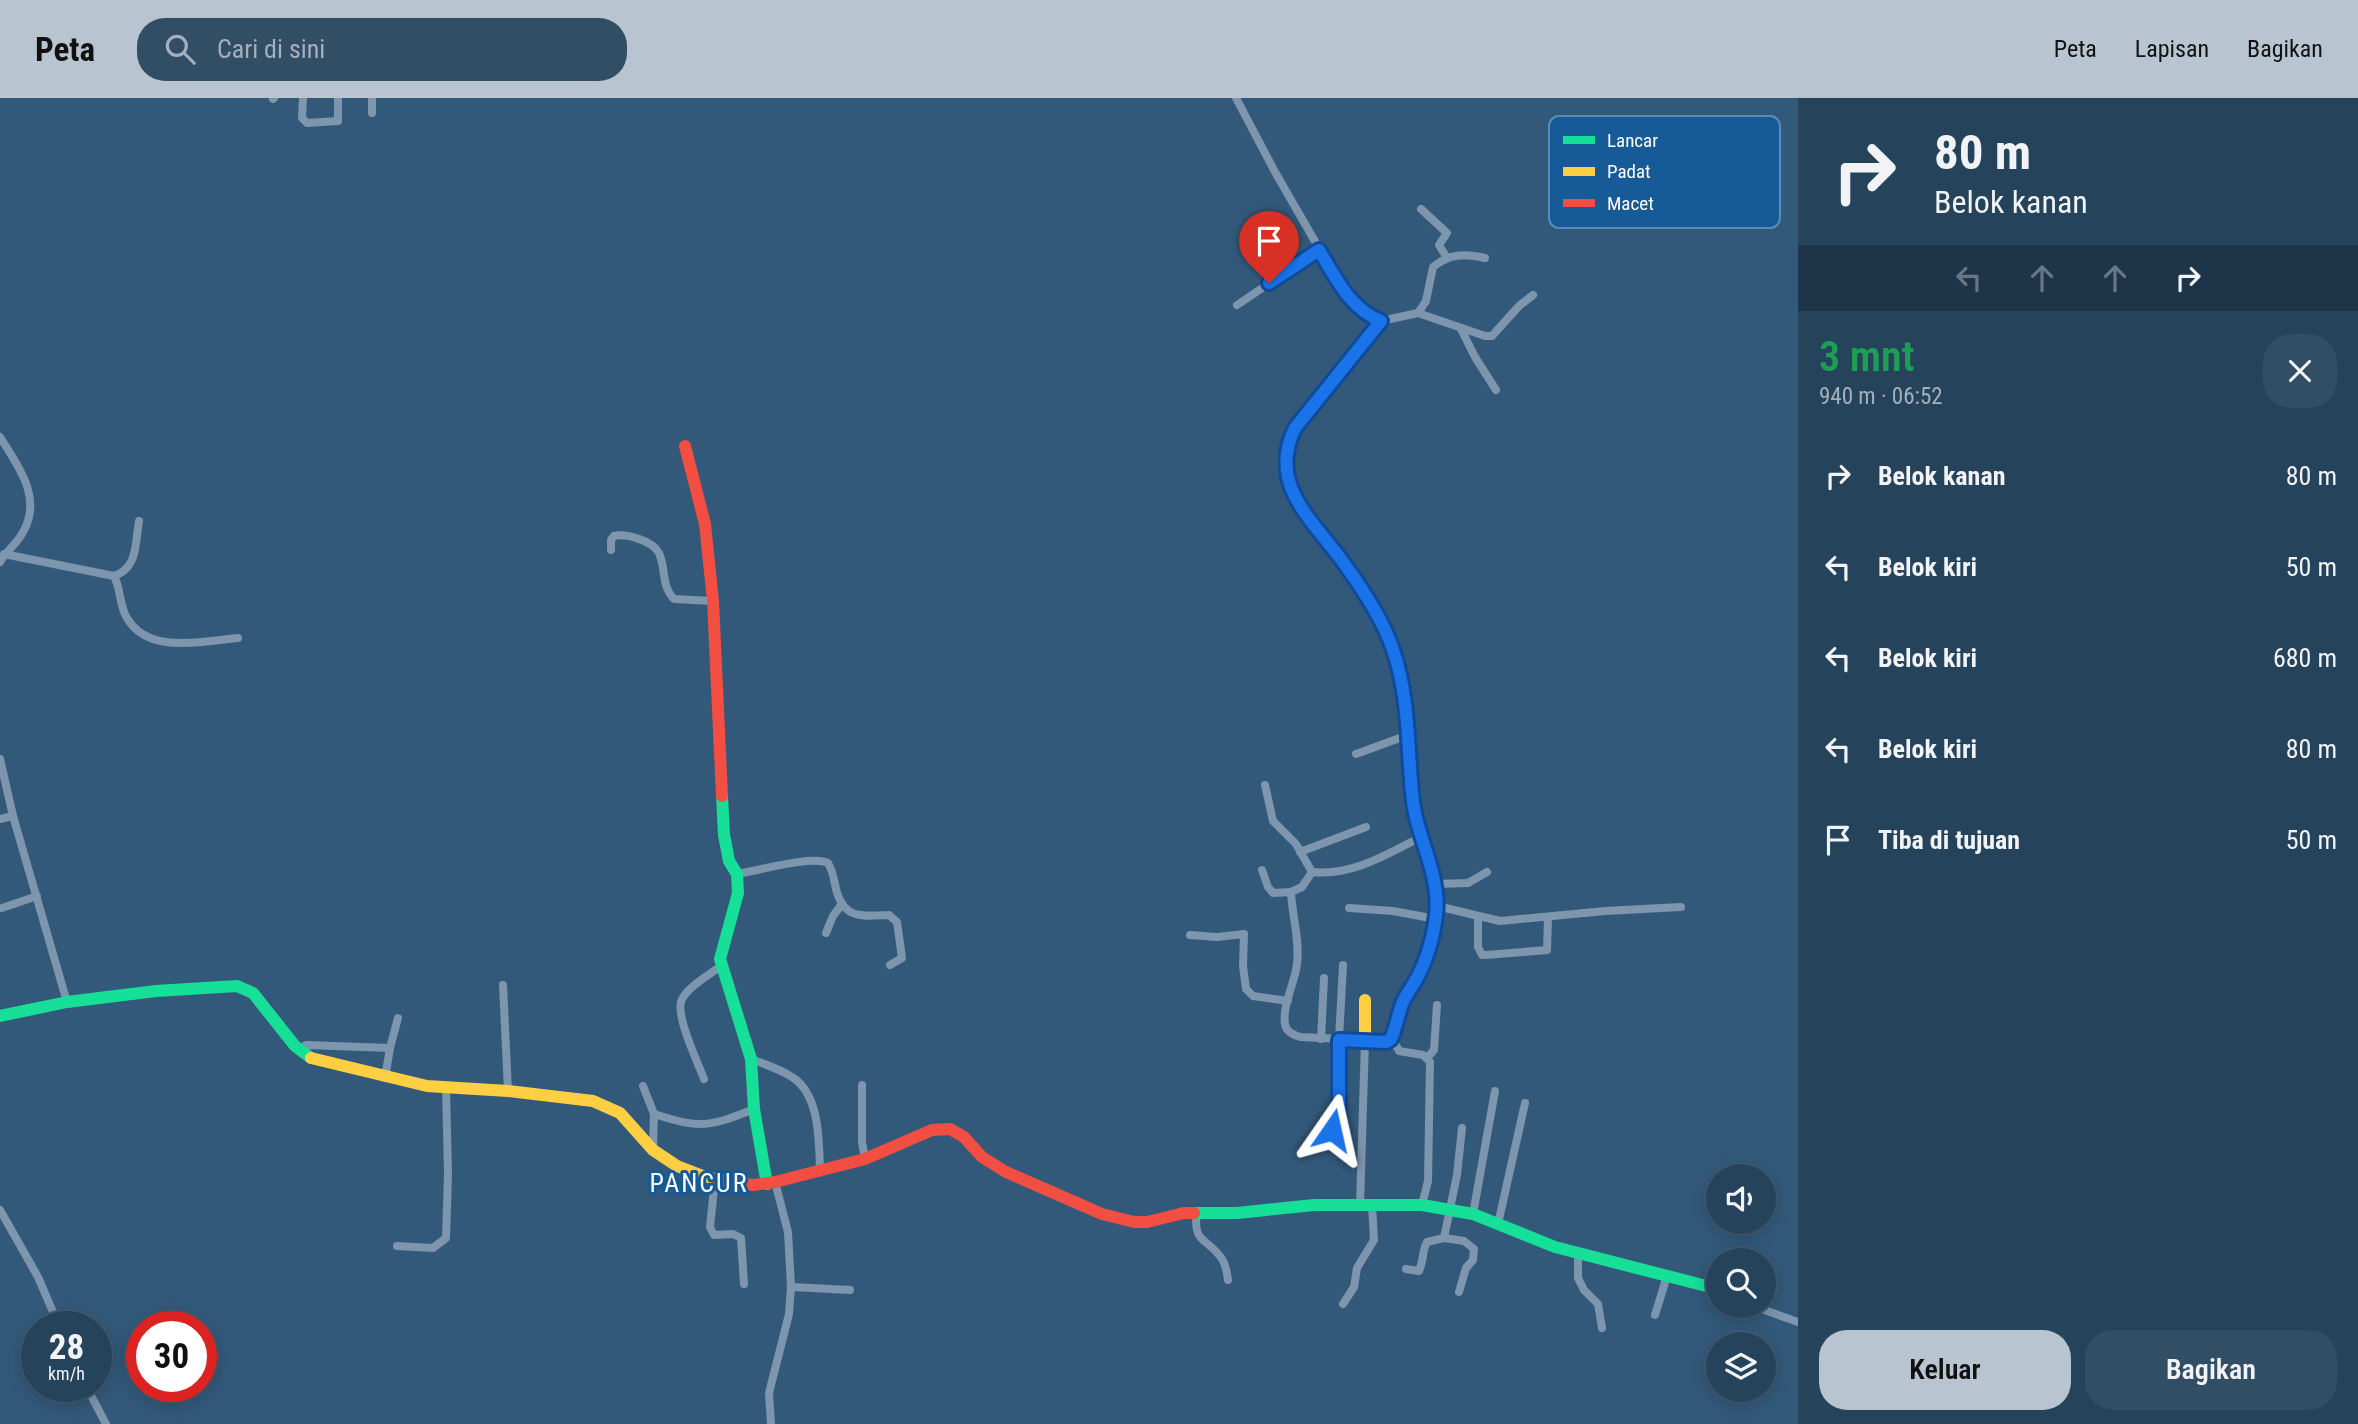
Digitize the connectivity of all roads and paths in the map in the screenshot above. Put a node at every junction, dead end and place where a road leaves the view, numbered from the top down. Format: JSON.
{"nodes":[{"id":1,"x":303,"y":98,"type":"edge"},
{"id":2,"x":338,"y":98,"type":"edge"},
{"id":3,"x":372,"y":98,"type":"edge"},
{"id":4,"x":1236,"y":98,"type":"edge"},
{"id":5,"x":372,"y":113,"type":"dead end"},
{"id":6,"x":1420,"y":209,"type":"dead end"},
{"id":7,"x":1319,"y":250,"type":"junction"},
{"id":8,"x":1447,"y":258,"type":"junction"},
{"id":9,"x":1485,"y":258,"type":"dead end"},
{"id":10,"x":1533,"y":295,"type":"dead end"},
{"id":11,"x":1237,"y":305,"type":"dead end"},
{"id":12,"x":1418,"y":313,"type":"junction"},
{"id":13,"x":1381,"y":321,"type":"junction"},
{"id":14,"x":1461,"y":328,"type":"junction"},
{"id":15,"x":1496,"y":390,"type":"dead end"},
{"id":16,"x":0,"y":438,"type":"edge"},
{"id":17,"x":685,"y":446,"type":"dead end"},
{"id":18,"x":139,"y":521,"type":"dead end"},
{"id":19,"x":611,"y":550,"type":"dead end"},
{"id":20,"x":2,"y":558,"type":"edge"},
{"id":21,"x":114,"y":576,"type":"junction"},
{"id":22,"x":712,"y":601,"type":"junction"},
{"id":23,"x":238,"y":639,"type":"dead end"},
{"id":24,"x":1408,"y":735,"type":"junction"},
{"id":25,"x":1356,"y":754,"type":"dead end"},
{"id":26,"x":0,"y":759,"type":"edge"},
{"id":27,"x":1265,"y":785,"type":"dead end"},
{"id":28,"x":13,"y":816,"type":"junction"},
{"id":29,"x":0,"y":819,"type":"edge"},
{"id":30,"x":1366,"y":827,"type":"dead end"},
{"id":31,"x":1421,"y":837,"type":"junction"},
{"id":32,"x":1300,"y":852,"type":"junction"},
{"id":33,"x":1262,"y":870,"type":"dead end"},
{"id":34,"x":1311,"y":872,"type":"junction"},
{"id":35,"x":1487,"y":872,"type":"dead end"},
{"id":36,"x":737,"y":874,"type":"junction"},
{"id":37,"x":1435,"y":884,"type":"junction"},
{"id":38,"x":1291,"y":892,"type":"junction"},
{"id":39,"x":37,"y":897,"type":"junction"},
{"id":40,"x":842,"y":904,"type":"junction"},
{"id":41,"x":1681,"y":907,"type":"dead end"},
{"id":42,"x":2,"y":908,"type":"dead end"},
{"id":43,"x":1349,"y":908,"type":"dead end"},
{"id":44,"x":1436,"y":912,"type":"junction"},
{"id":45,"x":1478,"y":917,"type":"junction"},
{"id":46,"x":1548,"y":917,"type":"junction"},
{"id":47,"x":826,"y":933,"type":"dead end"},
{"id":48,"x":1190,"y":935,"type":"dead end"},
{"id":49,"x":890,"y":965,"type":"dead end"},
{"id":50,"x":1343,"y":965,"type":"dead end"},
{"id":51,"x":720,"y":966,"type":"junction"},
{"id":52,"x":1324,"y":978,"type":"dead end"},
{"id":53,"x":503,"y":985,"type":"dead end"},
{"id":54,"x":1365,"y":1000,"type":"dead end"},
{"id":55,"x":1289,"y":1001,"type":"junction"},
{"id":56,"x":67,"y":1002,"type":"junction"},
{"id":57,"x":1437,"y":1005,"type":"dead end"},
{"id":58,"x":0,"y":1016,"type":"edge"},
{"id":59,"x":398,"y":1018,"type":"dead end"},
{"id":60,"x":1392,"y":1037,"type":"junction"},
{"id":61,"x":1321,"y":1039,"type":"junction"},
{"id":62,"x":1339,"y":1040,"type":"junction"},
{"id":63,"x":1365,"y":1040,"type":"junction"},
{"id":64,"x":390,"y":1048,"type":"junction"},
{"id":65,"x":298,"y":1050,"type":"junction"},
{"id":66,"x":1427,"y":1058,"type":"junction"},
{"id":67,"x":751,"y":1059,"type":"junction"},
{"id":68,"x":385,"y":1078,"type":"junction"},
{"id":69,"x":704,"y":1079,"type":"dead end"},
{"id":70,"x":862,"y":1085,"type":"dead end"},
{"id":71,"x":643,"y":1086,"type":"dead end"},
{"id":72,"x":446,"y":1088,"type":"junction"},
{"id":73,"x":508,"y":1091,"type":"junction"},
{"id":74,"x":1495,"y":1091,"type":"dead end"},
{"id":75,"x":1525,"y":1103,"type":"dead end"},
{"id":76,"x":754,"y":1109,"type":"junction"},
{"id":77,"x":654,"y":1114,"type":"junction"},
{"id":78,"x":1462,"y":1128,"type":"dead end"},
{"id":79,"x":1332,"y":1130,"type":"dead end"},
{"id":80,"x":653,"y":1150,"type":"junction"},
{"id":81,"x":865,"y":1159,"type":"junction"},
{"id":82,"x":820,"y":1171,"type":"junction"},
{"id":83,"x":715,"y":1179,"type":"junction"},
{"id":84,"x":771,"y":1183,"type":"junction"},
{"id":85,"x":1366,"y":1205,"type":"junction"},
{"id":86,"x":1422,"y":1205,"type":"junction"},
{"id":87,"x":1448,"y":1209,"type":"junction"},
{"id":88,"x":0,"y":1210,"type":"edge"},
{"id":89,"x":1197,"y":1213,"type":"junction"},
{"id":90,"x":1473,"y":1214,"type":"junction"},
{"id":91,"x":1498,"y":1224,"type":"junction"},
{"id":92,"x":1444,"y":1238,"type":"junction"},
{"id":93,"x":397,"y":1246,"type":"dead end"},
{"id":94,"x":1577,"y":1254,"type":"junction"},
{"id":95,"x":1406,"y":1269,"type":"dead end"},
{"id":96,"x":1667,"y":1276,"type":"junction"},
{"id":97,"x":1228,"y":1280,"type":"dead end"},
{"id":98,"x":744,"y":1284,"type":"dead end"},
{"id":99,"x":1706,"y":1285,"type":"edge"},
{"id":100,"x":791,"y":1287,"type":"junction"},
{"id":101,"x":850,"y":1290,"type":"dead end"},
{"id":102,"x":1459,"y":1292,"type":"dead end"},
{"id":103,"x":1343,"y":1304,"type":"dead end"},
{"id":104,"x":53,"y":1311,"type":"edge"},
{"id":105,"x":1776,"y":1314,"type":"edge"},
{"id":106,"x":1655,"y":1315,"type":"dead end"},
{"id":107,"x":1798,"y":1322,"type":"edge"},
{"id":108,"x":1602,"y":1328,"type":"dead end"},
{"id":109,"x":94,"y":1402,"type":"edge"},
{"id":110,"x":106,"y":1424,"type":"edge"},
{"id":111,"x":771,"y":1424,"type":"edge"}],
"edges":[{"from":1,"to":2,"type":"street"},
{"from":3,"to":5,"type":"street"},
{"from":4,"to":7,"type":"street"},
{"from":6,"to":8,"type":"street"},
{"from":7,"to":11,"type":"street"},
{"from":7,"to":13,"type":"street"},
{"from":8,"to":9,"type":"street"},
{"from":8,"to":12,"type":"street"},
{"from":10,"to":14,"type":"street"},
{"from":12,"to":13,"type":"street"},
{"from":12,"to":14,"type":"street"},
{"from":13,"to":24,"type":"street"},
{"from":14,"to":15,"type":"street"},
{"from":16,"to":20,"type":"street"},
{"from":17,"to":22,"type":"street"},
{"from":18,"to":21,"type":"street"},
{"from":19,"to":22,"type":"street"},
{"from":20,"to":21,"type":"street"},
{"from":21,"to":23,"type":"street"},
{"from":22,"to":36,"type":"street"},
{"from":24,"to":25,"type":"street"},
{"from":24,"to":31,"type":"street"},
{"from":26,"to":28,"type":"street"},
{"from":27,"to":32,"type":"street"},
{"from":28,"to":29,"type":"street"},
{"from":28,"to":39,"type":"street"},
{"from":30,"to":32,"type":"street"},
{"from":31,"to":34,"type":"street"},
{"from":31,"to":37,"type":"street"},
{"from":32,"to":34,"type":"street"},
{"from":33,"to":38,"type":"street"},
{"from":34,"to":38,"type":"street"},
{"from":35,"to":37,"type":"street"},
{"from":36,"to":40,"type":"street"},
{"from":36,"to":51,"type":"street"},
{"from":37,"to":44,"type":"street"},
{"from":38,"to":55,"type":"street"},
{"from":39,"to":42,"type":"street"},
{"from":39,"to":56,"type":"street"},
{"from":40,"to":47,"type":"street"},
{"from":40,"to":49,"type":"street"},
{"from":41,"to":46,"type":"street"},
{"from":43,"to":44,"type":"street"},
{"from":44,"to":45,"type":"street"},
{"from":44,"to":60,"type":"street"},
{"from":45,"to":46,"type":"street"},
{"from":45,"to":46,"type":"street"},
{"from":48,"to":55,"type":"street"},
{"from":50,"to":62,"type":"street"},
{"from":51,"to":67,"type":"street"},
{"from":51,"to":69,"type":"street"},
{"from":52,"to":61,"type":"street"},
{"from":53,"to":73,"type":"street"},
{"from":54,"to":63,"type":"street"},
{"from":55,"to":61,"type":"street"},
{"from":56,"to":58,"type":"street"},
{"from":56,"to":65,"type":"street"},
{"from":57,"to":66,"type":"street"},
{"from":59,"to":64,"type":"street"},
{"from":60,"to":63,"type":"street"},
{"from":60,"to":66,"type":"street"},
{"from":61,"to":62,"type":"street"},
{"from":62,"to":63,"type":"street"},
{"from":62,"to":79,"type":"street"},
{"from":63,"to":85,"type":"street"},
{"from":64,"to":65,"type":"street"},
{"from":64,"to":68,"type":"street"},
{"from":65,"to":68,"type":"street"},
{"from":66,"to":86,"type":"street"},
{"from":67,"to":76,"type":"street"},
{"from":67,"to":82,"type":"street"},
{"from":68,"to":72,"type":"street"},
{"from":70,"to":81,"type":"street"},
{"from":71,"to":77,"type":"street"},
{"from":72,"to":73,"type":"street"},
{"from":72,"to":93,"type":"street"},
{"from":73,"to":80,"type":"street"},
{"from":74,"to":90,"type":"street"},
{"from":75,"to":91,"type":"street"},
{"from":76,"to":77,"type":"street"},
{"from":76,"to":84,"type":"street"},
{"from":77,"to":80,"type":"street"},
{"from":78,"to":87,"type":"street"},
{"from":80,"to":83,"type":"street"},
{"from":81,"to":82,"type":"street"},
{"from":81,"to":89,"type":"street"},
{"from":82,"to":84,"type":"street"},
{"from":83,"to":84,"type":"street"},
{"from":83,"to":98,"type":"street"},
{"from":84,"to":100,"type":"street"},
{"from":85,"to":86,"type":"street"},
{"from":85,"to":89,"type":"street"},
{"from":85,"to":103,"type":"street"},
{"from":86,"to":87,"type":"street"},
{"from":87,"to":90,"type":"street"},
{"from":87,"to":92,"type":"street"},
{"from":88,"to":104,"type":"street"},
{"from":89,"to":97,"type":"street"},
{"from":90,"to":91,"type":"street"},
{"from":91,"to":94,"type":"street"},
{"from":92,"to":95,"type":"street"},
{"from":92,"to":102,"type":"street"},
{"from":94,"to":96,"type":"street"},
{"from":94,"to":108,"type":"street"},
{"from":96,"to":99,"type":"street"},
{"from":96,"to":106,"type":"street"},
{"from":100,"to":101,"type":"street"},
{"from":100,"to":111,"type":"street"},
{"from":105,"to":107,"type":"street"},
{"from":109,"to":110,"type":"street"}]}
